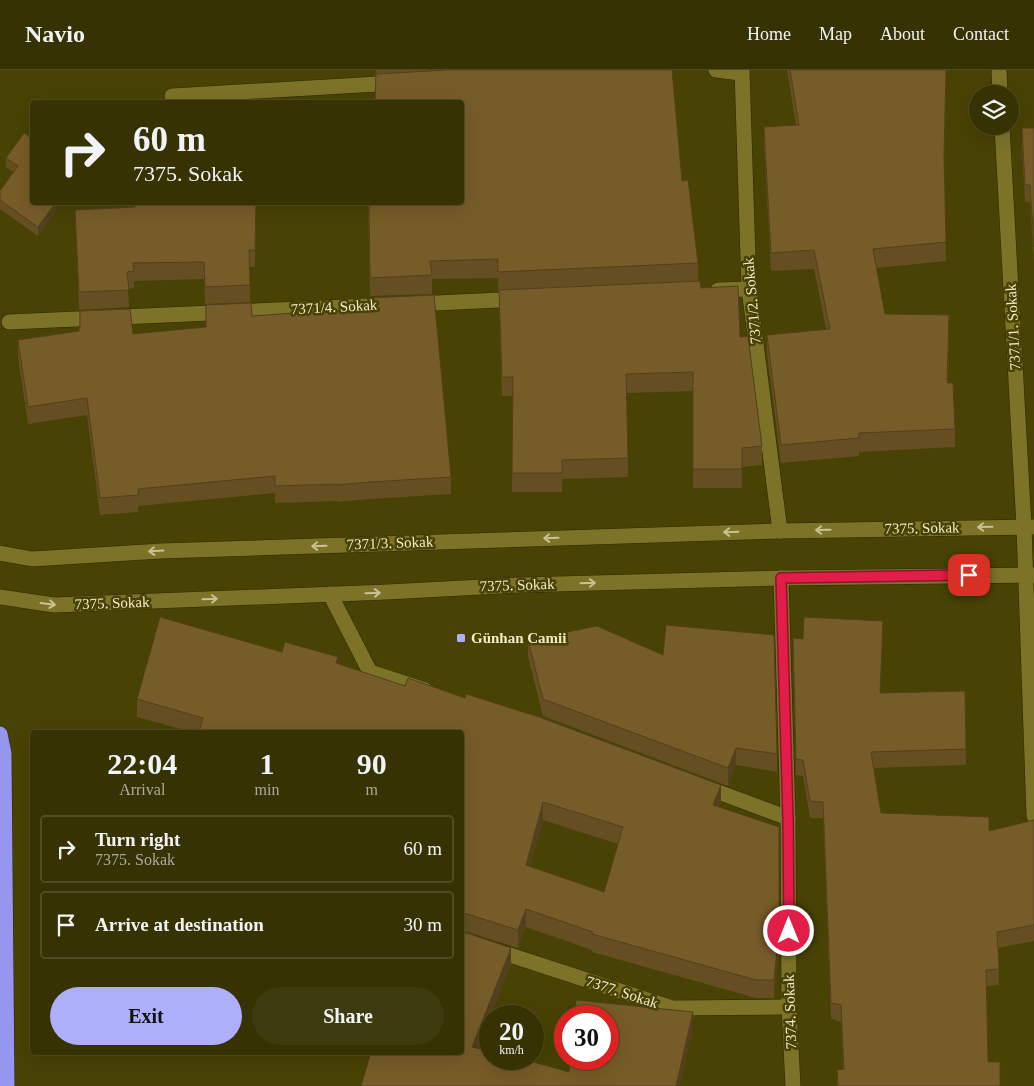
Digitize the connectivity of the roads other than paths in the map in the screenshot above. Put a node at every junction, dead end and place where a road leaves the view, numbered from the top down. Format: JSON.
{"nodes":[{"id":1,"x":716,"y":70,"type":"edge"},
{"id":2,"x":999,"y":70,"type":"edge"},
{"id":3,"x":742,"y":72,"type":"edge"},
{"id":4,"x":411,"y":82,"type":"edge"},
{"id":5,"x":1000,"y":85,"type":"edge"},
{"id":6,"x":172,"y":96,"type":"dead end"},
{"id":7,"x":1003,"y":135,"type":"edge"},
{"id":8,"x":749,"y":289,"type":"junction"},
{"id":9,"x":700,"y":291,"type":"edge"},
{"id":10,"x":532,"y":299,"type":"edge"},
{"id":11,"x":9,"y":322,"type":"dead end"},
{"id":12,"x":1029,"y":527,"type":"edge"},
{"id":13,"x":780,"y":531,"type":"junction"},
{"id":14,"x":0,"y":553,"type":"edge"},
{"id":15,"x":1030,"y":575,"type":"edge"},
{"id":16,"x":781,"y":578,"type":"junction"},
{"id":17,"x":330,"y":594,"type":"junction"},
{"id":18,"x":0,"y":597,"type":"edge"},
{"id":19,"x":442,"y":695,"type":"edge"},
{"id":20,"x":0,"y":734,"type":"edge"},
{"id":21,"x":688,"y":780,"type":"edge"},
{"id":22,"x":1034,"y":816,"type":"edge"},
{"id":23,"x":788,"y":818,"type":"junction"},
{"id":24,"x":464,"y":940,"type":"edge"},
{"id":25,"x":789,"y":1007,"type":"junction"},
{"id":26,"x":7,"y":1086,"type":"edge"},
{"id":27,"x":793,"y":1086,"type":"edge"}],
"edges":[{"from":1,"to":3,"type":"street"},
{"from":2,"to":5,"type":"street"},
{"from":3,"to":8,"type":"street","name":"7371/2. Sokak"},
{"from":4,"to":6,"type":"street"},
{"from":7,"to":12,"type":"street","name":"7371/1. Sokak"},
{"from":8,"to":9,"type":"street"},
{"from":8,"to":13,"type":"street","name":"7371/2. Sokak"},
{"from":10,"to":11,"type":"street","name":"7371/4. Sokak"},
{"from":12,"to":13,"type":"street","name":"7375. Sokak","one_way":true},
{"from":12,"to":15,"type":"street","name":"7371/1. Sokak"},
{"from":13,"to":14,"type":"street","name":"7371/3. Sokak","one_way":true},
{"from":15,"to":16,"type":"street","name":"7375. Sokak"},
{"from":15,"to":22,"type":"street","name":"7371/1. Sokak"},
{"from":17,"to":16,"type":"street","name":"7375. Sokak","one_way":true},
{"from":16,"to":23,"type":"street","name":"7374. Sokak"},
{"from":18,"to":17,"type":"street","name":"7375. Sokak","one_way":true},
{"from":17,"to":19,"type":"street"},
{"from":20,"to":26,"type":"highway"},
{"from":21,"to":23,"type":"street"},
{"from":23,"to":25,"type":"street","name":"7374. Sokak"},
{"from":24,"to":25,"type":"street","name":"7377. Sokak"},
{"from":25,"to":27,"type":"street","name":"7374. Sokak"}]}
